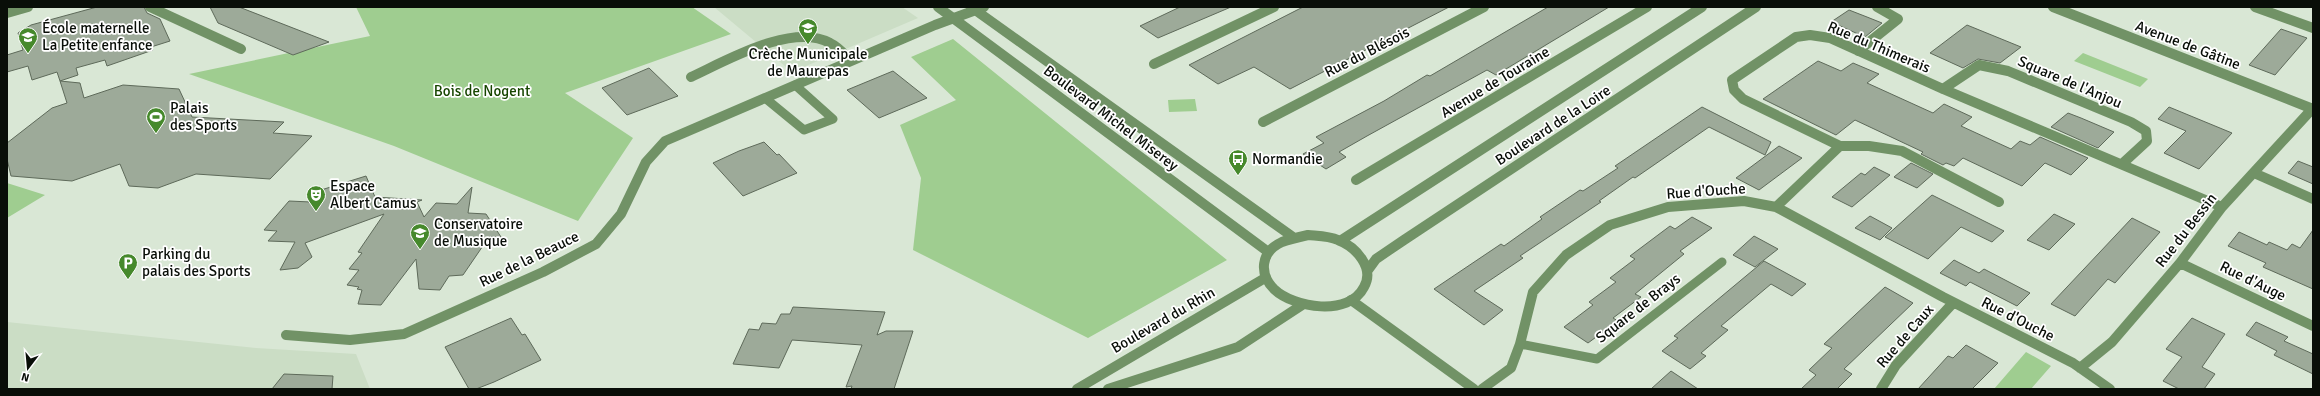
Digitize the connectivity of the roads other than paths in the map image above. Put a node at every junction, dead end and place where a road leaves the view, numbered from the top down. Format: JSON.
{"nodes":[{"id":1,"x":28,"y":7,"type":"edge"},
{"id":2,"x":150,"y":7,"type":"edge"},
{"id":3,"x":938,"y":7,"type":"edge"},
{"id":4,"x":1274,"y":7,"type":"edge"},
{"id":5,"x":1484,"y":7,"type":"edge"},
{"id":6,"x":1647,"y":7,"type":"edge"},
{"id":7,"x":1702,"y":7,"type":"edge"},
{"id":8,"x":1756,"y":7,"type":"edge"},
{"id":9,"x":1877,"y":7,"type":"edge"},
{"id":10,"x":2053,"y":7,"type":"edge"},
{"id":11,"x":2255,"y":7,"type":"edge"},
{"id":12,"x":977,"y":8,"type":"edge"},
{"id":13,"x":7,"y":13,"type":"edge"},
{"id":14,"x":952,"y":18,"type":"junction"},
{"id":15,"x":2313,"y":28,"type":"edge"},
{"id":16,"x":241,"y":49,"type":"dead end"},
{"id":17,"x":1858,"y":51,"type":"junction"},
{"id":18,"x":851,"y":61,"type":"junction"},
{"id":19,"x":1154,"y":64,"type":"dead end"},
{"id":20,"x":691,"y":77,"type":"dead end"},
{"id":21,"x":795,"y":85,"type":"junction"},
{"id":22,"x":1943,"y":89,"type":"junction"},
{"id":23,"x":765,"y":98,"type":"junction"},
{"id":24,"x":2313,"y":109,"type":"edge"},
{"id":25,"x":1263,"y":122,"type":"dead end"},
{"id":26,"x":1840,"y":146,"type":"junction"},
{"id":27,"x":2122,"y":164,"type":"junction"},
{"id":28,"x":2254,"y":173,"type":"junction"},
{"id":29,"x":1356,"y":180,"type":"dead end"},
{"id":30,"x":2313,"y":199,"type":"edge"},
{"id":31,"x":1999,"y":202,"type":"dead end"},
{"id":32,"x":1776,"y":207,"type":"junction"},
{"id":33,"x":2222,"y":207,"type":"junction"},
{"id":34,"x":1293,"y":237,"type":"junction"},
{"id":35,"x":1340,"y":240,"type":"junction"},
{"id":36,"x":1267,"y":251,"type":"junction"},
{"id":37,"x":1722,"y":262,"type":"dead end"},
{"id":38,"x":2180,"y":263,"type":"junction"},
{"id":39,"x":1368,"y":270,"type":"junction"},
{"id":40,"x":1265,"y":278,"type":"junction"},
{"id":41,"x":1350,"y":300,"type":"junction"},
{"id":42,"x":1953,"y":303,"type":"junction"},
{"id":43,"x":1302,"y":305,"type":"junction"},
{"id":44,"x":2313,"y":326,"type":"edge"},
{"id":45,"x":286,"y":335,"type":"dead end"},
{"id":46,"x":1520,"y":344,"type":"junction"},
{"id":47,"x":2080,"y":368,"type":"junction"},
{"id":48,"x":1077,"y":389,"type":"edge"},
{"id":49,"x":1108,"y":389,"type":"edge"},
{"id":50,"x":1474,"y":389,"type":"edge"},
{"id":51,"x":1482,"y":389,"type":"edge"},
{"id":52,"x":1881,"y":389,"type":"edge"},
{"id":53,"x":2110,"y":389,"type":"edge"}],
"edges":[{"from":1,"to":13,"type":"street"},
{"from":2,"to":16,"type":"street"},
{"from":3,"to":14,"type":"street","name":"Boulevard Michel Miserey"},
{"from":4,"to":19,"type":"street"},
{"from":5,"to":25,"type":"street","name":"Rue du Blésois"},
{"from":6,"to":29,"type":"street","name":"Avenue de Touraine"},
{"from":7,"to":35,"type":"street","name":"Boulevard de la Loire"},
{"from":8,"to":39,"type":"street","name":"Boulevard de la Loire"},
{"from":9,"to":17,"type":"street"},
{"from":10,"to":24,"type":"street","name":"Avenue de Gâtine"},
{"from":11,"to":15,"type":"street"},
{"from":12,"to":14,"type":"street","name":"Rue de la Beauce"},
{"from":12,"to":34,"type":"street","name":"Boulevard Michel Miserey"},
{"from":14,"to":18,"type":"street","name":"Rue de la Beauce"},
{"from":14,"to":36,"type":"street","name":"Boulevard Michel Miserey"},
{"from":17,"to":22,"type":"street","name":"Rue du Thimerais"},
{"from":17,"to":26,"type":"street","name":"Rue du Thimerais"},
{"from":18,"to":20,"type":"street"},
{"from":18,"to":21,"type":"street","name":"Rue de la Beauce"},
{"from":21,"to":23,"type":"street","name":"Rue de la Beauce"},
{"from":21,"to":23,"type":"lane"},
{"from":22,"to":27,"type":"street","name":"Rue du Thimerais"},
{"from":22,"to":27,"type":"street","name":"Square de l'Anjou"},
{"from":23,"to":45,"type":"street","name":"Rue de la Beauce"},
{"from":24,"to":28,"type":"street","name":"Rue du Bessin"},
{"from":26,"to":31,"type":"street"},
{"from":26,"to":32,"type":"street"},
{"from":27,"to":33,"type":"street","name":"Rue du Thimerais"},
{"from":28,"to":30,"type":"street"},
{"from":28,"to":33,"type":"street","name":"Rue du Bessin"},
{"from":32,"to":42,"type":"street","name":"Rue d'Ouche"},
{"from":32,"to":46,"type":"street","name":"Rue d'Ouche"},
{"from":33,"to":38,"type":"street","name":"Rue du Bessin"},
{"from":34,"to":35,"type":"street"},
{"from":34,"to":36,"type":"street"},
{"from":35,"to":39,"type":"street"},
{"from":36,"to":40,"type":"street"},
{"from":37,"to":46,"type":"lane","name":"Square de Brays"},
{"from":38,"to":44,"type":"street","name":"Rue d'Auge"},
{"from":38,"to":47,"type":"street","name":"Rue du Bessin"},
{"from":39,"to":41,"type":"street"},
{"from":40,"to":43,"type":"street"},
{"from":40,"to":48,"type":"street","name":"Boulevard du Rhin"},
{"from":41,"to":43,"type":"street"},
{"from":41,"to":50,"type":"street"},
{"from":42,"to":47,"type":"street","name":"Rue d'Ouche"},
{"from":42,"to":52,"type":"street","name":"Rue de Caux"},
{"from":43,"to":49,"type":"street"},
{"from":46,"to":51,"type":"street","name":"Rue d'Ouche"},
{"from":47,"to":53,"type":"street","name":"Rue d'Ouche"}]}
